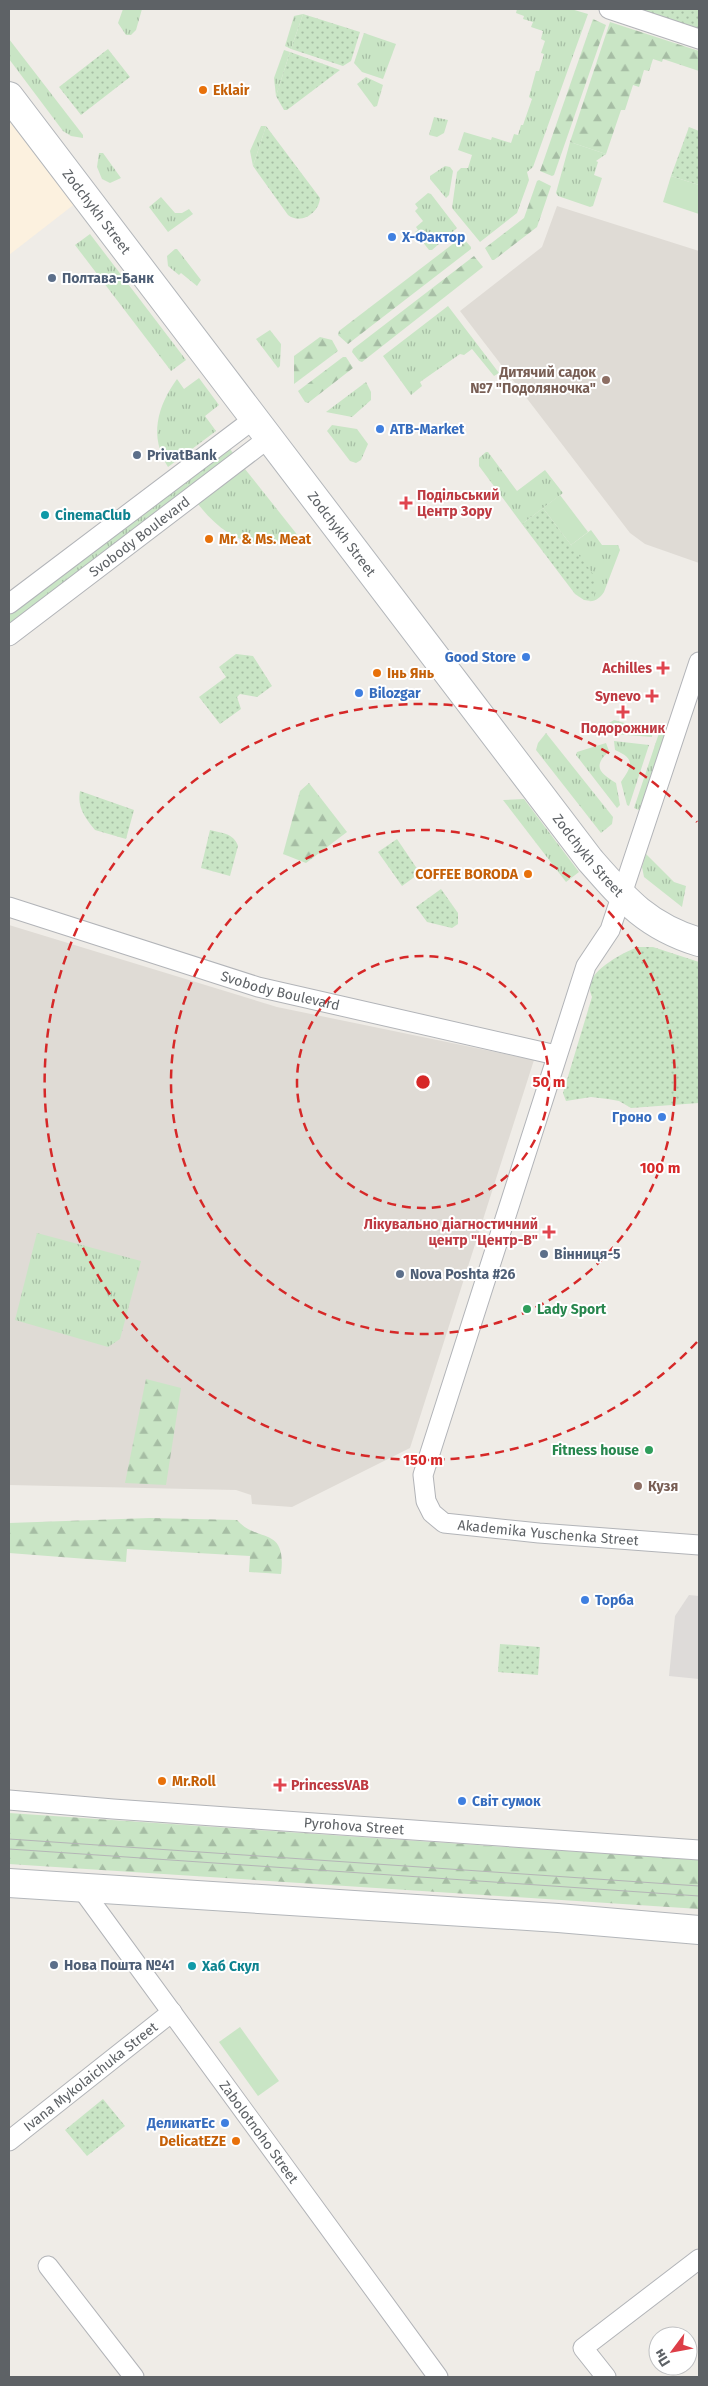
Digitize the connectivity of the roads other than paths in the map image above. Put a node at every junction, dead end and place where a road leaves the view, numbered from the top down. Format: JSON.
{"nodes":[{"id":1,"x":609,"y":9,"type":"edge"},
{"id":2,"x":699,"y":39,"type":"edge"},
{"id":3,"x":9,"y":96,"type":"edge"},
{"id":4,"x":262,"y":428,"type":"junction"},
{"id":5,"x":9,"y":604,"type":"edge"},
{"id":6,"x":9,"y":636,"type":"edge"},
{"id":7,"x":699,"y":662,"type":"edge"},
{"id":8,"x":621,"y":895,"type":"junction"},
{"id":9,"x":9,"y":906,"type":"edge"},
{"id":10,"x":699,"y":942,"type":"edge"},
{"id":11,"x":556,"y":1055,"type":"junction"},
{"id":12,"x":699,"y":1545,"type":"edge"},
{"id":13,"x":9,"y":1800,"type":"edge"},
{"id":14,"x":699,"y":1850,"type":"edge"},
{"id":15,"x":9,"y":1883,"type":"edge"},
{"id":16,"x":81,"y":1888,"type":"junction"},
{"id":17,"x":699,"y":1930,"type":"edge"},
{"id":18,"x":172,"y":2012,"type":"junction"},
{"id":19,"x":9,"y":2141,"type":"edge"},
{"id":20,"x":699,"y":2259,"type":"edge"},
{"id":21,"x":48,"y":2266,"type":"dead end"},
{"id":22,"x":134,"y":2377,"type":"edge"},
{"id":23,"x":438,"y":2377,"type":"edge"},
{"id":24,"x":606,"y":2377,"type":"edge"}],
"edges":[{"from":1,"to":2,"type":"street"},
{"from":3,"to":4,"type":"main road","name":"Zodchykh Street"},
{"from":4,"to":5,"type":"street","name":"Svobody Boulevard"},
{"from":4,"to":6,"type":"street","name":"Svobody Boulevard"},
{"from":4,"to":8,"type":"main road","name":"Zodchykh Street"},
{"from":7,"to":8,"type":"street","name":"Akademika Yuschenka Street"},
{"from":8,"to":10,"type":"main road","name":"Zodchykh Street"},
{"from":8,"to":11,"type":"street","name":"Akademika Yuschenka Street"},
{"from":9,"to":11,"type":"street","name":"Svobody Boulevard"},
{"from":11,"to":12,"type":"street","name":"Akademika Yuschenka Street"},
{"from":13,"to":14,"type":"street","name":"Pyrohova Street"},
{"from":15,"to":16,"type":"main road"},
{"from":16,"to":17,"type":"main road"},
{"from":16,"to":18,"type":"street","name":"Zabolotnoho Street"},
{"from":18,"to":19,"type":"street","name":"Ivana Mykolaichuka Street"},
{"from":18,"to":23,"type":"street","name":"Zabolotnoho Street"},
{"from":20,"to":24,"type":"street"},
{"from":21,"to":22,"type":"street"}]}
